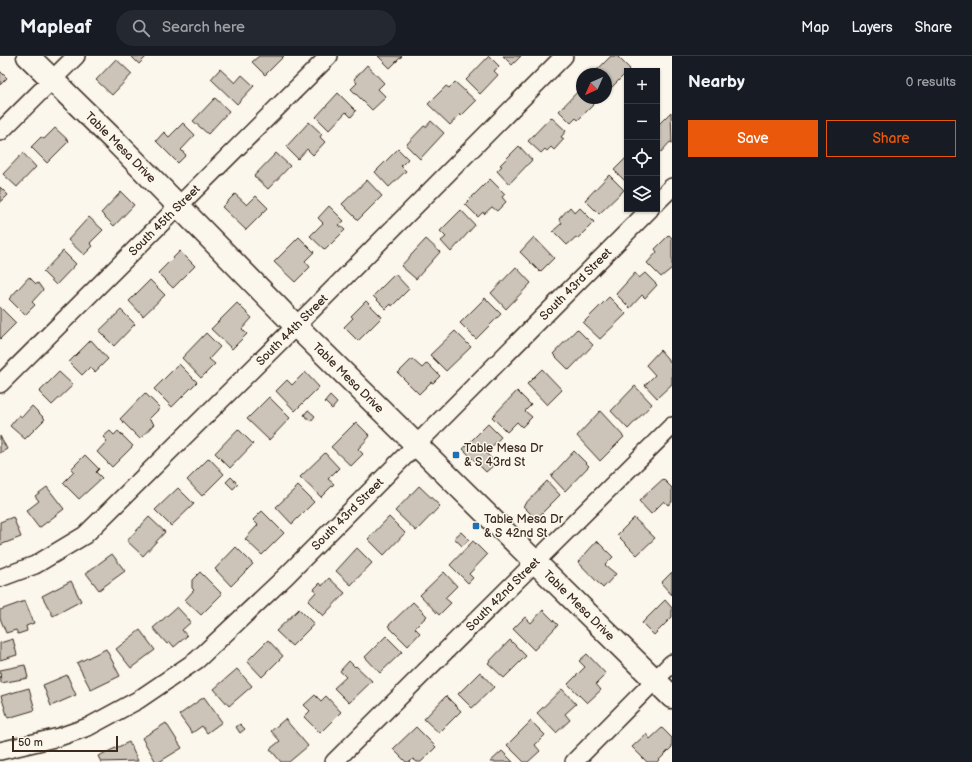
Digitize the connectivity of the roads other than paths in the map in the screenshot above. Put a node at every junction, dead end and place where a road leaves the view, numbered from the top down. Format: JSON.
{"nodes":[{"id":1,"x":28,"y":56,"type":"edge"},
{"id":2,"x":76,"y":56,"type":"edge"},
{"id":3,"x":329,"y":56,"type":"edge"},
{"id":4,"x":564,"y":56,"type":"edge"},
{"id":5,"x":52,"y":80,"type":"junction"},
{"id":6,"x":0,"y":132,"type":"edge"},
{"id":7,"x":672,"y":187,"type":"edge"},
{"id":8,"x":660,"y":199,"type":"edge"},
{"id":9,"x":179,"y":206,"type":"junction"},
{"id":10,"x":647,"y":212,"type":"edge"},
{"id":11,"x":296,"y":326,"type":"junction"},
{"id":12,"x":0,"y":384,"type":"edge"},
{"id":13,"x":672,"y":426,"type":"edge"},
{"id":14,"x":416,"y":444,"type":"junction"},
{"id":15,"x":535,"y":562,"type":"junction"},
{"id":16,"x":0,"y":578,"type":"edge"},
{"id":17,"x":672,"y":663,"type":"edge"},
{"id":18,"x":656,"y":680,"type":"junction"},
{"id":19,"x":672,"y":696,"type":"edge"},
{"id":20,"x":0,"y":751,"type":"edge"},
{"id":21,"x":334,"y":762,"type":"edge"},
{"id":22,"x":574,"y":762,"type":"edge"}],
"edges":[{"from":1,"to":5,"type":"highway","name":"Table Mesa Drive"},
{"from":2,"to":5,"type":"street"},
{"from":3,"to":9,"type":"street","name":"South 45th Street"},
{"from":4,"to":11,"type":"street","name":"South 44th Street"},
{"from":5,"to":6,"type":"street"},
{"from":5,"to":9,"type":"highway","name":"Table Mesa Drive"},
{"from":7,"to":8,"type":"street"},
{"from":9,"to":11,"type":"highway","name":"Table Mesa Drive"},
{"from":9,"to":12,"type":"street","name":"South 45th Street"},
{"from":10,"to":14,"type":"street","name":"South 43rd Street"},
{"from":11,"to":14,"type":"highway","name":"Table Mesa Drive"},
{"from":11,"to":16,"type":"street","name":"South 44th Street"},
{"from":13,"to":15,"type":"street","name":"South 42nd Street"},
{"from":14,"to":15,"type":"highway","name":"Table Mesa Drive"},
{"from":14,"to":20,"type":"street","name":"South 43rd Street"},
{"from":15,"to":18,"type":"highway","name":"Table Mesa Drive"},
{"from":15,"to":21,"type":"street","name":"South 42nd Street"},
{"from":17,"to":18,"type":"street"},
{"from":18,"to":19,"type":"highway","name":"Table Mesa Drive"},
{"from":18,"to":22,"type":"street"}]}
